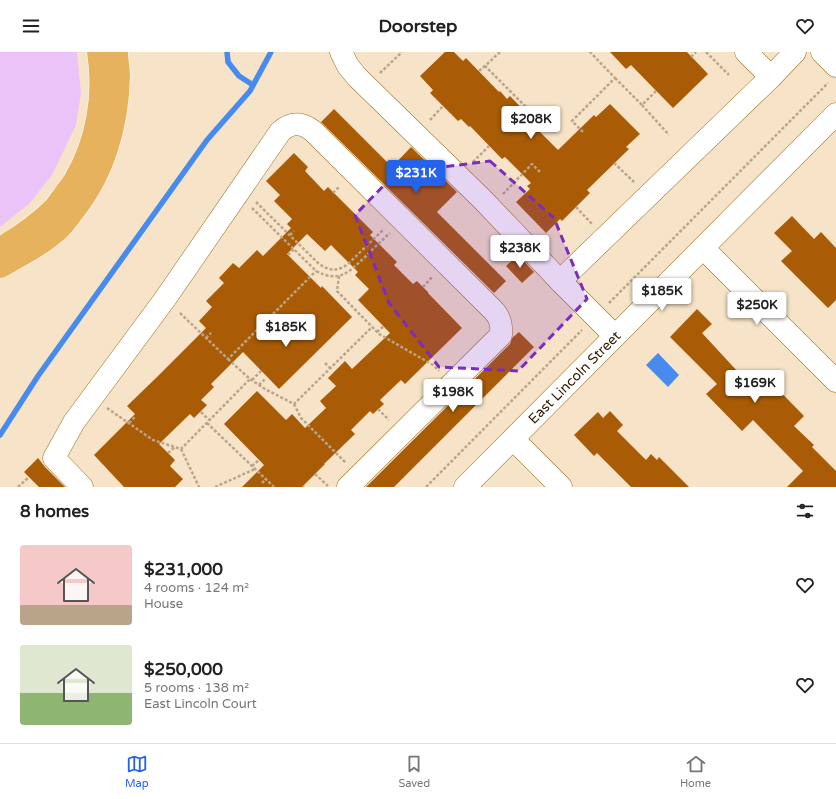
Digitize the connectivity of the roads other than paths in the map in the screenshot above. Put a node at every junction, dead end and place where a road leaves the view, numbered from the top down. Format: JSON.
{"nodes":[{"id":1,"x":98,"y":52,"type":"edge"},
{"id":2,"x":117,"y":52,"type":"edge"},
{"id":3,"x":341,"y":52,"type":"edge"},
{"id":4,"x":746,"y":52,"type":"edge"},
{"id":5,"x":794,"y":52,"type":"edge"},
{"id":6,"x":822,"y":52,"type":"edge"},
{"id":7,"x":834,"y":73,"type":"edge"},
{"id":8,"x":771,"y":77,"type":"junction"},
{"id":9,"x":836,"y":114,"type":"edge"},
{"id":10,"x":0,"y":248,"type":"edge"},
{"id":11,"x":702,"y":248,"type":"junction"},
{"id":12,"x":0,"y":267,"type":"edge"},
{"id":13,"x":560,"y":280,"type":"junction"},
{"id":14,"x":615,"y":336,"type":"junction"},
{"id":15,"x":836,"y":381,"type":"edge"},
{"id":16,"x":513,"y":439,"type":"junction"},
{"id":17,"x":354,"y":481,"type":"edge"},
{"id":18,"x":82,"y":487,"type":"edge"},
{"id":19,"x":465,"y":487,"type":"edge"},
{"id":20,"x":561,"y":487,"type":"edge"}],
"edges":[{"from":1,"to":10,"type":"highway"},
{"from":2,"to":12,"type":"highway"},
{"from":3,"to":13,"type":"street"},
{"from":4,"to":8,"type":"street"},
{"from":5,"to":8,"type":"street"},
{"from":6,"to":7,"type":"street"},
{"from":8,"to":13,"type":"street"},
{"from":9,"to":11,"type":"street","name":"East Lincoln Street"},
{"from":11,"to":14,"type":"street","name":"East Lincoln Street"},
{"from":11,"to":15,"type":"street"},
{"from":13,"to":14,"type":"street"},
{"from":14,"to":16,"type":"street","name":"East Lincoln Street"},
{"from":16,"to":19,"type":"street","name":"East Lincoln Street"},
{"from":16,"to":20,"type":"street"},
{"from":17,"to":18,"type":"street"}]}
